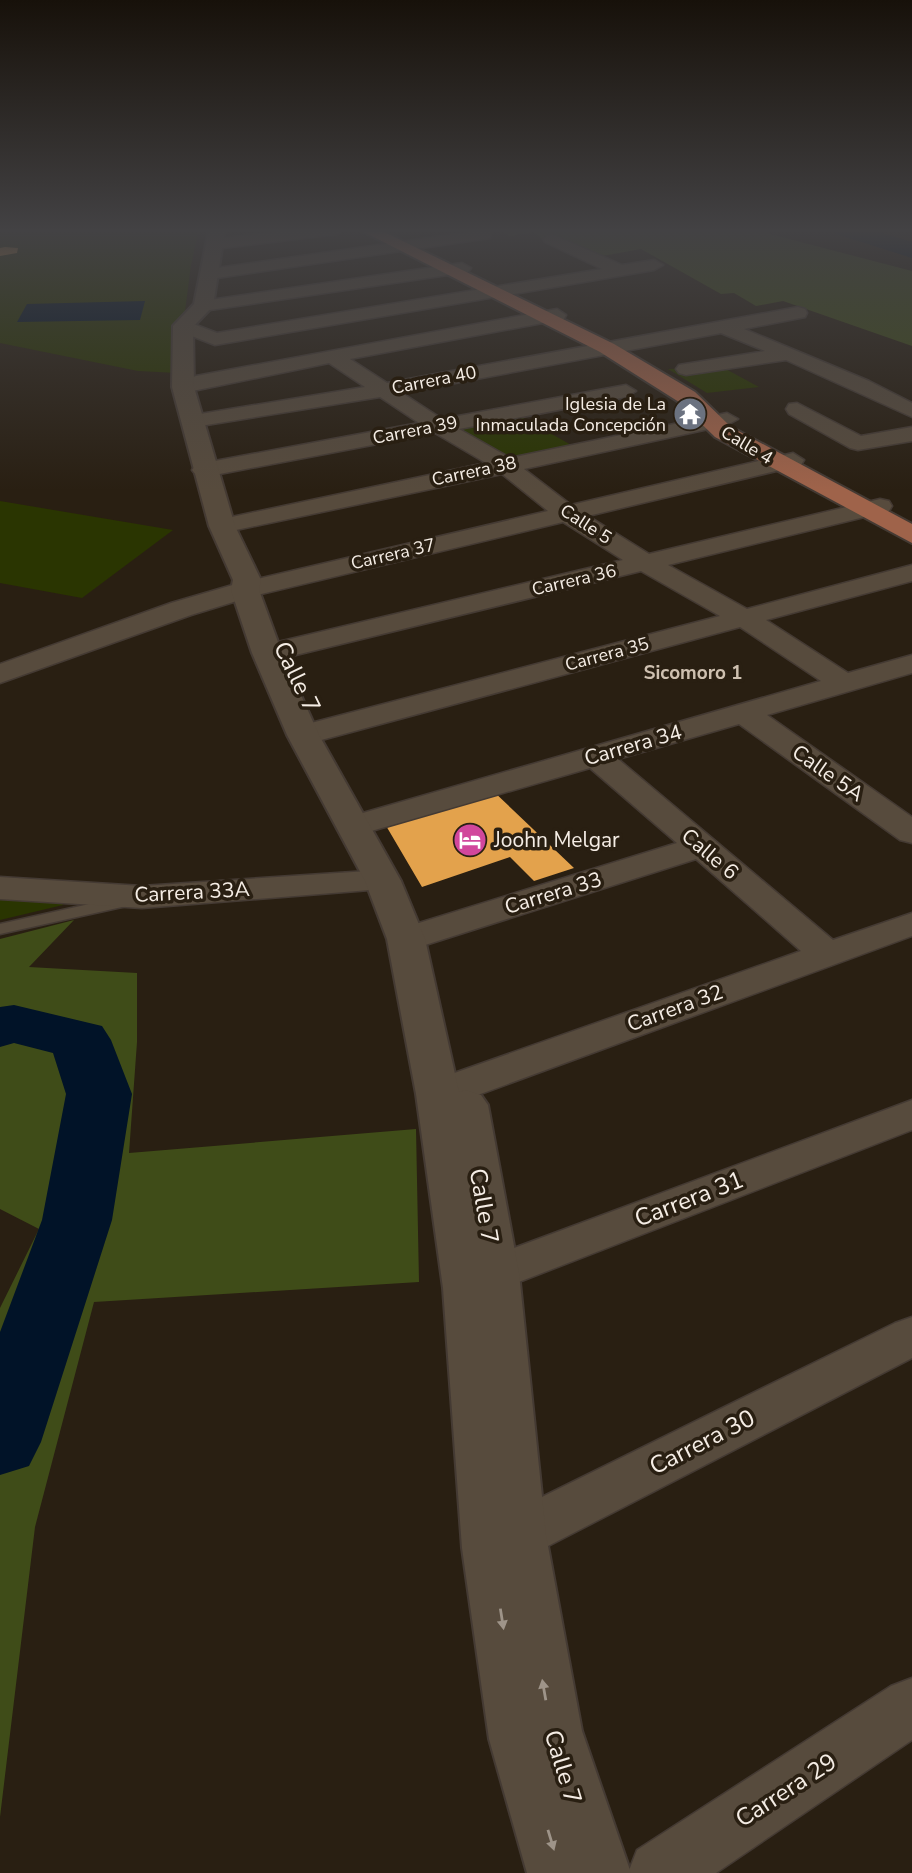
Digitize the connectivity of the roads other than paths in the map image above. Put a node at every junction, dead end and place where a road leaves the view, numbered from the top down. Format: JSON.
{"nodes":[{"id":1,"x":193,"y":316,"type":"edge"},
{"id":2,"x":349,"y":316,"type":"edge"},
{"id":3,"x":778,"y":316,"type":"edge"},
{"id":4,"x":551,"y":317,"type":"joint"},
{"id":5,"x":183,"y":326,"type":"junction"},
{"id":6,"x":721,"y":326,"type":"junction"},
{"id":7,"x":612,"y":347,"type":"junction"},
{"id":8,"x":788,"y":354,"type":"junction"},
{"id":9,"x":332,"y":356,"type":"junction"},
{"id":10,"x":686,"y":369,"type":"dead end"},
{"id":11,"x":183,"y":387,"type":"junction"},
{"id":12,"x":383,"y":390,"type":"junction"},
{"id":13,"x":626,"y":391,"type":"dead end"},
{"id":14,"x":797,"y":410,"type":"dead end"},
{"id":15,"x":912,"y":411,"type":"edge"},
{"id":16,"x":719,"y":420,"type":"junction"},
{"id":17,"x":194,"y":421,"type":"junction"},
{"id":18,"x":438,"y":426,"type":"junction"},
{"id":19,"x":912,"y":434,"type":"edge"},
{"id":20,"x":876,"y":440,"type":"junction"},
{"id":21,"x":912,"y":460,"type":"edge"},
{"id":22,"x":785,"y":462,"type":"junction"},
{"id":23,"x":504,"y":464,"type":"junction"},
{"id":24,"x":204,"y":470,"type":"junction"},
{"id":25,"x":872,"y":508,"type":"junction"},
{"id":26,"x":566,"y":513,"type":"junction"},
{"id":27,"x":912,"y":523,"type":"edge"},
{"id":28,"x":222,"y":526,"type":"junction"},
{"id":29,"x":912,"y":535,"type":"edge"},
{"id":30,"x":646,"y":563,"type":"junction"},
{"id":31,"x":912,"y":573,"type":"edge"},
{"id":32,"x":250,"y":585,"type":"junction"},
{"id":33,"x":744,"y":618,"type":"junction"},
{"id":34,"x":274,"y":652,"type":"junction"},
{"id":35,"x":912,"y":664,"type":"edge"},
{"id":36,"x":0,"y":674,"type":"edge"},
{"id":37,"x":846,"y":685,"type":"junction"},
{"id":38,"x":744,"y":713,"type":"junction"},
{"id":39,"x":313,"y":732,"type":"junction"},
{"id":40,"x":594,"y":755,"type":"junction"},
{"id":41,"x":364,"y":824,"type":"junction"},
{"id":42,"x":912,"y":833,"type":"edge"},
{"id":43,"x":700,"y":846,"type":"junction"},
{"id":44,"x":383,"y":881,"type":"junction"},
{"id":45,"x":0,"y":888,"type":"edge"},
{"id":46,"x":142,"y":897,"type":"junction"},
{"id":47,"x":912,"y":924,"type":"edge"},
{"id":48,"x":0,"y":929,"type":"edge"},
{"id":49,"x":416,"y":936,"type":"junction"},
{"id":50,"x":826,"y":953,"type":"junction"},
{"id":51,"x":451,"y":1090,"type":"junction"},
{"id":52,"x":912,"y":1114,"type":"edge"},
{"id":53,"x":482,"y":1280,"type":"junction"},
{"id":54,"x":912,"y":1336,"type":"edge"},
{"id":55,"x":505,"y":1542,"type":"junction"},
{"id":56,"x":912,"y":1706,"type":"edge"},
{"id":57,"x":561,"y":1873,"type":"edge"},
{"id":58,"x":597,"y":1873,"type":"edge"},
{"id":59,"x":660,"y":1873,"type":"edge"}],
"edges":[{"from":1,"to":5,"type":"street"},
{"from":2,"to":5,"type":"street"},
{"from":3,"to":6,"type":"street","name":"Carrera 40"},
{"from":4,"to":7,"type":"main road","name":"Calle 4"},
{"from":4,"to":9,"type":"street"},
{"from":5,"to":11,"type":"street","name":"Calle 7"},
{"from":6,"to":7,"type":"street","name":"Carrera 40"},
{"from":6,"to":8,"type":"street"},
{"from":7,"to":12,"type":"street","name":"Carrera 40"},
{"from":7,"to":16,"type":"main road","name":"Calle 4"},
{"from":8,"to":10,"type":"street"},
{"from":8,"to":15,"type":"street"},
{"from":9,"to":11,"type":"street"},
{"from":9,"to":12,"type":"street","name":"Calle 5"},
{"from":11,"to":17,"type":"street","name":"Calle 7"},
{"from":12,"to":17,"type":"street","name":"Carrera 40"},
{"from":12,"to":18,"type":"street","name":"Calle 5"},
{"from":13,"to":18,"type":"street","name":"Carrera 39"},
{"from":14,"to":20,"type":"street"},
{"from":16,"to":22,"type":"main road","name":"Calle 4"},
{"from":16,"to":23,"type":"street","name":"Carrera 38"},
{"from":17,"to":24,"type":"street","name":"Calle 7"},
{"from":18,"to":23,"type":"street","name":"Calle 5"},
{"from":18,"to":24,"type":"street","name":"Carrera 39"},
{"from":19,"to":20,"type":"street"},
{"from":20,"to":21,"type":"street"},
{"from":22,"to":25,"type":"main road","name":"Calle 4"},
{"from":22,"to":26,"type":"street","name":"Carrera 37"},
{"from":23,"to":26,"type":"street","name":"Calle 5"},
{"from":23,"to":28,"type":"street","name":"Carrera 38"},
{"from":24,"to":28,"type":"street","name":"Calle 7"},
{"from":25,"to":27,"type":"main road","name":"Calle 4"},
{"from":25,"to":29,"type":"main road","name":"Calle 4"},
{"from":25,"to":30,"type":"street","name":"Carrera 36"},
{"from":26,"to":30,"type":"street","name":"Calle 5"},
{"from":26,"to":32,"type":"street","name":"Carrera 37"},
{"from":28,"to":32,"type":"street","name":"Calle 7"},
{"from":30,"to":33,"type":"street","name":"Calle 5"},
{"from":30,"to":34,"type":"street","name":"Carrera 36"},
{"from":31,"to":33,"type":"street","name":"Carrera 35"},
{"from":32,"to":34,"type":"street","name":"Calle 7"},
{"from":32,"to":36,"type":"street","name":"Carrera 37"},
{"from":33,"to":37,"type":"street","name":"Calle 5"},
{"from":33,"to":39,"type":"street","name":"Carrera 35"},
{"from":34,"to":39,"type":"street","name":"Calle 7"},
{"from":35,"to":37,"type":"street","name":"Carrera 34"},
{"from":37,"to":38,"type":"street","name":"Carrera 34"},
{"from":38,"to":40,"type":"street","name":"Carrera 34"},
{"from":38,"to":42,"type":"street","name":"Calle 5A"},
{"from":39,"to":41,"type":"street","name":"Calle 7"},
{"from":40,"to":41,"type":"street","name":"Carrera 34"},
{"from":40,"to":43,"type":"street","name":"Calle 6"},
{"from":41,"to":44,"type":"street","name":"Calle 7"},
{"from":41,"to":49,"type":"street","name":"Calle 7"},
{"from":43,"to":49,"type":"street","name":"Carrera 33"},
{"from":43,"to":50,"type":"street","name":"Calle 6"},
{"from":44,"to":46,"type":"street","name":"Carrera 33A"},
{"from":44,"to":49,"type":"street","name":"Calle 7"},
{"from":45,"to":46,"type":"street","name":"Carrera 33A"},
{"from":46,"to":48,"type":"lane"},
{"from":47,"to":50,"type":"street","name":"Carrera 32"},
{"from":49,"to":51,"type":"street","name":"Calle 7"},
{"from":50,"to":51,"type":"street","name":"Carrera 32"},
{"from":51,"to":53,"type":"street","name":"Calle 7"},
{"from":52,"to":53,"type":"street","name":"Carrera 31"},
{"from":53,"to":55,"type":"street","name":"Calle 7"},
{"from":54,"to":55,"type":"street","name":"Carrera 30"},
{"from":55,"to":57,"type":"street","name":"Calle 7","one_way":true},
{"from":58,"to":55,"type":"street","name":"Calle 7","one_way":true},
{"from":56,"to":59,"type":"street","name":"Carrera 29"}]}
